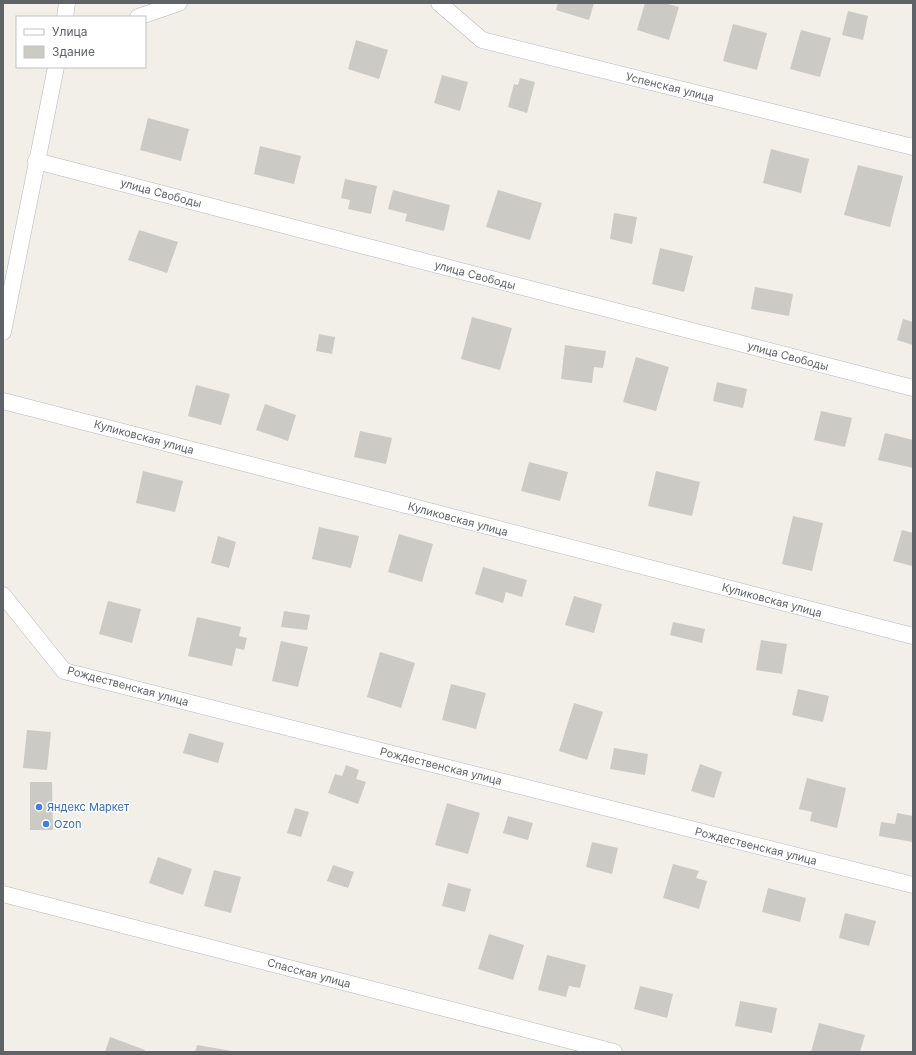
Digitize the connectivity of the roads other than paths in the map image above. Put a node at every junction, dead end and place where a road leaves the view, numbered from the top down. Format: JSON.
{"nodes":[{"id":1,"x":68,"y":3,"type":"edge"},
{"id":2,"x":179,"y":3,"type":"edge"},
{"id":3,"x":439,"y":3,"type":"edge"},
{"id":4,"x":65,"y":16,"type":"edge"},
{"id":5,"x":141,"y":16,"type":"edge"},
{"id":6,"x":56,"y":68,"type":"edge"},
{"id":7,"x":913,"y":147,"type":"edge"},
{"id":8,"x":36,"y":161,"type":"junction"},
{"id":9,"x":3,"y":332,"type":"edge"},
{"id":10,"x":913,"y":388,"type":"edge"},
{"id":11,"x":3,"y":401,"type":"edge"},
{"id":12,"x":3,"y":595,"type":"edge"},
{"id":13,"x":913,"y":636,"type":"edge"},
{"id":14,"x":913,"y":885,"type":"edge"},
{"id":15,"x":3,"y":894,"type":"edge"},
{"id":16,"x":614,"y":1052,"type":"edge"}],
"edges":[{"from":1,"to":4,"type":"street"},
{"from":2,"to":5,"type":"street"},
{"from":3,"to":7,"type":"street","name":"Успенская улица"},
{"from":6,"to":8,"type":"street"},
{"from":8,"to":9,"type":"street"},
{"from":8,"to":10,"type":"street","name":"улица Свободы"},
{"from":11,"to":13,"type":"street","name":"Куликовская улица"},
{"from":12,"to":14,"type":"street","name":"Рождественская улица"},
{"from":15,"to":16,"type":"street","name":"Спасская улица"}]}
